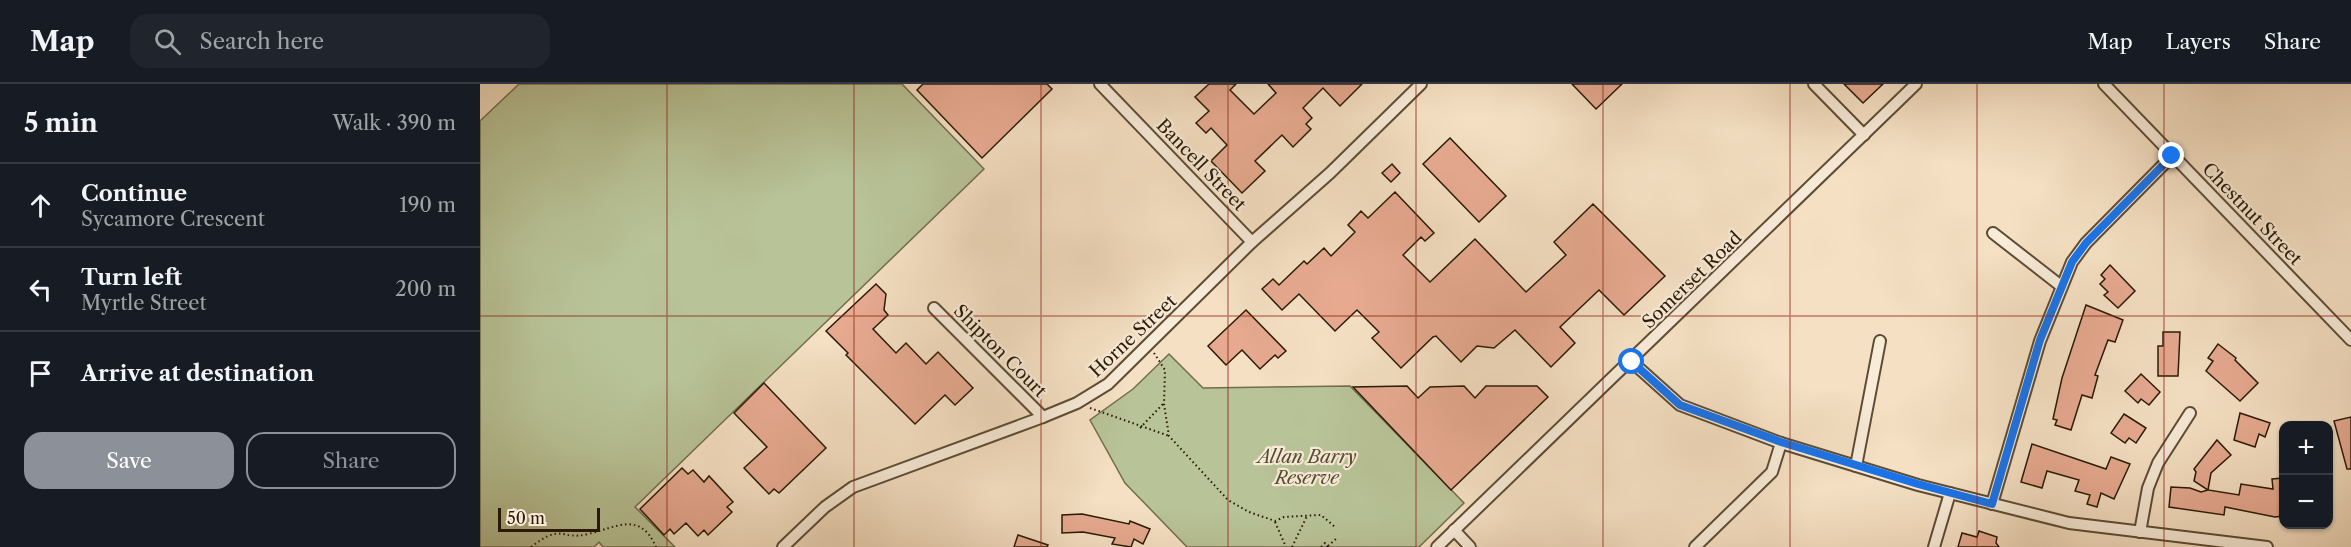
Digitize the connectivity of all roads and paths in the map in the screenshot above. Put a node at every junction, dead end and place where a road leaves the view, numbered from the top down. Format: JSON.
{"nodes":[{"id":1,"x":1100,"y":84,"type":"edge"},
{"id":2,"x":1421,"y":84,"type":"edge"},
{"id":3,"x":1814,"y":84,"type":"edge"},
{"id":4,"x":1916,"y":84,"type":"edge"},
{"id":5,"x":2104,"y":84,"type":"edge"},
{"id":6,"x":1864,"y":135,"type":"junction"},
{"id":7,"x":2172,"y":156,"type":"junction"},
{"id":8,"x":1993,"y":233,"type":"dead end"},
{"id":9,"x":1252,"y":242,"type":"junction"},
{"id":10,"x":2061,"y":286,"type":"junction"},
{"id":11,"x":934,"y":308,"type":"dead end"},
{"id":12,"x":2351,"y":340,"type":"edge"},
{"id":13,"x":1880,"y":341,"type":"dead end"},
{"id":14,"x":1149,"y":346,"type":"junction"},
{"id":15,"x":1632,"y":362,"type":"junction"},
{"id":16,"x":1077,"y":403,"type":"junction"},
{"id":17,"x":1164,"y":404,"type":"junction"},
{"id":18,"x":2190,"y":413,"type":"dead end"},
{"id":19,"x":1043,"y":417,"type":"junction"},
{"id":20,"x":1140,"y":428,"type":"junction"},
{"id":21,"x":1169,"y":436,"type":"junction"},
{"id":22,"x":1781,"y":442,"type":"junction"},
{"id":23,"x":1856,"y":466,"type":"junction"},
{"id":24,"x":1950,"y":493,"type":"junction"},
{"id":25,"x":1992,"y":504,"type":"junction"},
{"id":26,"x":1307,"y":516,"type":"junction"},
{"id":27,"x":1275,"y":521,"type":"junction"},
{"id":28,"x":1335,"y":526,"type":"dead end"},
{"id":29,"x":1454,"y":530,"type":"junction"},
{"id":30,"x":2140,"y":532,"type":"junction"},
{"id":31,"x":1337,"y":538,"type":"dead end"},
{"id":32,"x":2182,"y":542,"type":"edge"},
{"id":33,"x":1700,"y":545,"type":"edge"},
{"id":34,"x":531,"y":547,"type":"edge"},
{"id":35,"x":656,"y":547,"type":"edge"},
{"id":36,"x":783,"y":547,"type":"edge"},
{"id":37,"x":1286,"y":547,"type":"edge"},
{"id":38,"x":1292,"y":547,"type":"edge"},
{"id":39,"x":1321,"y":547,"type":"edge"},
{"id":40,"x":1328,"y":547,"type":"edge"},
{"id":41,"x":1437,"y":547,"type":"edge"},
{"id":42,"x":1470,"y":547,"type":"edge"},
{"id":43,"x":1934,"y":547,"type":"edge"},
{"id":44,"x":2267,"y":547,"type":"edge"}],
"edges":[{"from":1,"to":9,"type":"street","name":"Bancell Street"},
{"from":2,"to":9,"type":"street","name":"Horne Street"},
{"from":3,"to":6,"type":"street"},
{"from":4,"to":6,"type":"street","name":"Somerset Road"},
{"from":5,"to":7,"type":"street","name":"Chestnut Street"},
{"from":6,"to":15,"type":"street","name":"Somerset Road"},
{"from":7,"to":10,"type":"street"},
{"from":7,"to":12,"type":"street","name":"Chestnut Street"},
{"from":8,"to":10,"type":"street"},
{"from":9,"to":14,"type":"street","name":"Horne Street"},
{"from":10,"to":25,"type":"street"},
{"from":11,"to":19,"type":"street","name":"Shipton Court"},
{"from":13,"to":23,"type":"street"},
{"from":14,"to":16,"type":"street","name":"Horne Street"},
{"from":14,"to":17,"type":"path"},
{"from":15,"to":22,"type":"street"},
{"from":15,"to":29,"type":"street","name":"Somerset Road"},
{"from":16,"to":19,"type":"street","name":"Horne Street"},
{"from":16,"to":20,"type":"path"},
{"from":17,"to":20,"type":"path"},
{"from":17,"to":21,"type":"path"},
{"from":18,"to":30,"type":"street"},
{"from":19,"to":36,"type":"street","name":"Horne Street"},
{"from":20,"to":21,"type":"path"},
{"from":21,"to":27,"type":"path"},
{"from":22,"to":23,"type":"street"},
{"from":22,"to":33,"type":"street"},
{"from":23,"to":24,"type":"street"},
{"from":24,"to":25,"type":"street"},
{"from":24,"to":43,"type":"street"},
{"from":25,"to":30,"type":"street"},
{"from":26,"to":27,"type":"path"},
{"from":26,"to":28,"type":"path"},
{"from":26,"to":38,"type":"path"},
{"from":27,"to":37,"type":"path"},
{"from":29,"to":41,"type":"street","name":"Somerset Road"},
{"from":29,"to":42,"type":"street"},
{"from":30,"to":32,"type":"street"},
{"from":31,"to":40,"type":"path"},
{"from":32,"to":44,"type":"street"},
{"from":34,"to":35,"type":"path"},
{"from":39,"to":40,"type":"path"}]}
